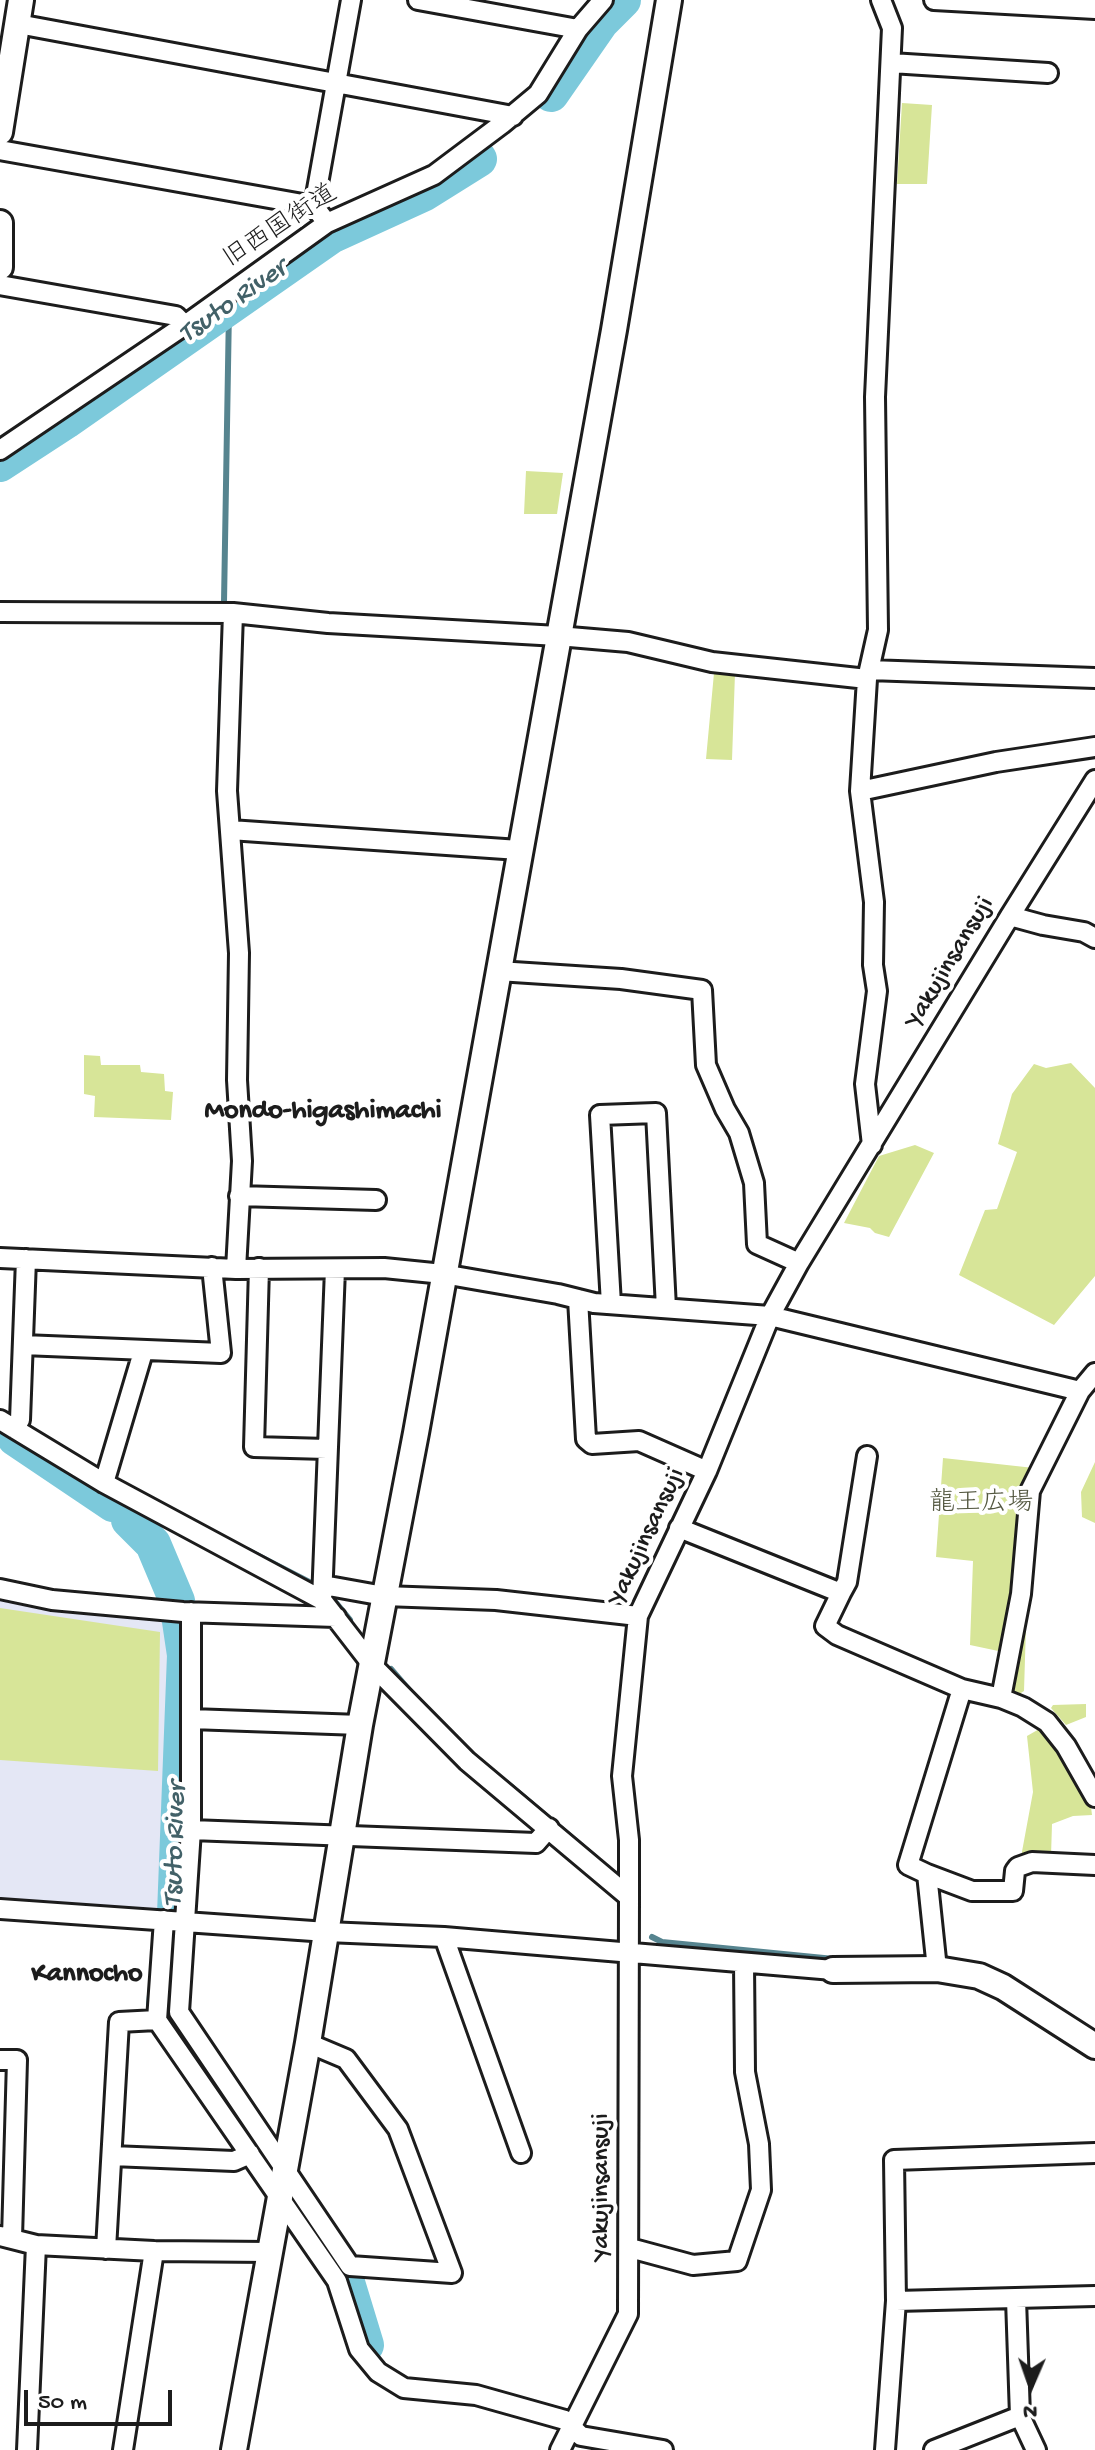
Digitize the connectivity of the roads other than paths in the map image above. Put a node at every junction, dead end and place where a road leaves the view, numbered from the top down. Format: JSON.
{"nodes":[{"id":1,"x":351,"y":0,"type":"edge"},
{"id":2,"x":418,"y":0,"type":"edge"},
{"id":3,"x":603,"y":0,"type":"edge"},
{"id":4,"x":669,"y":0,"type":"edge"},
{"id":5,"x":881,"y":0,"type":"edge"},
{"id":6,"x":934,"y":0,"type":"edge"},
{"id":7,"x":1095,"y":9,"type":"edge"},
{"id":8,"x":19,"y":12,"type":"edge"},
{"id":9,"x":578,"y":29,"type":"junction"},
{"id":10,"x":891,"y":63,"type":"junction"},
{"id":11,"x":1048,"y":73,"type":"dead end"},
{"id":12,"x":335,"y":82,"type":"junction"},
{"id":13,"x":513,"y":116,"type":"junction"},
{"id":14,"x":0,"y":132,"type":"edge"},
{"id":15,"x":0,"y":150,"type":"edge"},
{"id":16,"x":314,"y":206,"type":"junction"},
{"id":17,"x":0,"y":223,"type":"edge"},
{"id":18,"x":327,"y":223,"type":"junction"},
{"id":19,"x":0,"y":267,"type":"edge"},
{"id":20,"x":0,"y":285,"type":"edge"},
{"id":21,"x":185,"y":325,"type":"junction"},
{"id":22,"x":0,"y":450,"type":"edge"},
{"id":23,"x":0,"y":612,"type":"edge"},
{"id":24,"x":233,"y":613,"type":"junction"},
{"id":25,"x":558,"y":636,"type":"junction"},
{"id":26,"x":868,"y":675,"type":"junction"},
{"id":27,"x":1095,"y":678,"type":"edge"},
{"id":28,"x":1095,"y":747,"type":"edge"},
{"id":29,"x":1095,"y":780,"type":"edge"},
{"id":30,"x":860,"y":791,"type":"junction"},
{"id":31,"x":230,"y":830,"type":"junction"},
{"id":32,"x":519,"y":850,"type":"junction"},
{"id":33,"x":1010,"y":916,"type":"junction"},
{"id":34,"x":1095,"y":938,"type":"edge"},
{"id":35,"x":498,"y":971,"type":"junction"},
{"id":36,"x":872,"y":1145,"type":"junction"},
{"id":37,"x":239,"y":1196,"type":"junction"},
{"id":38,"x":376,"y":1200,"type":"dead end"},
{"id":39,"x":0,"y":1258,"type":"edge"},
{"id":40,"x":26,"y":1259,"type":"junction"},
{"id":41,"x":799,"y":1263,"type":"junction"},
{"id":42,"x":212,"y":1267,"type":"junction"},
{"id":43,"x":259,"y":1268,"type":"junction"},
{"id":44,"x":236,"y":1269,"type":"junction"},
{"id":45,"x":335,"y":1269,"type":"junction"},
{"id":46,"x":443,"y":1274,"type":"junction"},
{"id":47,"x":578,"y":1299,"type":"junction"},
{"id":48,"x":611,"y":1304,"type":"junction"},
{"id":49,"x":666,"y":1308,"type":"junction"},
{"id":50,"x":770,"y":1316,"type":"junction"},
{"id":51,"x":23,"y":1345,"type":"junction"},
{"id":52,"x":143,"y":1352,"type":"junction"},
{"id":53,"x":1095,"y":1373,"type":"edge"},
{"id":54,"x":1080,"y":1391,"type":"junction"},
{"id":55,"x":7,"y":1424,"type":"edge"},
{"id":56,"x":327,"y":1449,"type":"junction"},
{"id":57,"x":867,"y":1456,"type":"dead end"},
{"id":58,"x":707,"y":1471,"type":"junction"},
{"id":59,"x":104,"y":1483,"type":"junction"},
{"id":60,"x":679,"y":1528,"type":"junction"},
{"id":61,"x":0,"y":1589,"type":"edge"},
{"id":62,"x":323,"y":1593,"type":"junction"},
{"id":63,"x":841,"y":1593,"type":"junction"},
{"id":64,"x":384,"y":1596,"type":"junction"},
{"id":65,"x":183,"y":1612,"type":"junction"},
{"id":66,"x":638,"y":1616,"type":"junction"},
{"id":67,"x":336,"y":1617,"type":"junction"},
{"id":68,"x":373,"y":1666,"type":"junction"},
{"id":69,"x":962,"y":1689,"type":"junction"},
{"id":70,"x":1001,"y":1698,"type":"junction"},
{"id":71,"x":191,"y":1719,"type":"junction"},
{"id":72,"x":360,"y":1725,"type":"junction"},
{"id":73,"x":1095,"y":1797,"type":"edge"},
{"id":74,"x":549,"y":1828,"type":"junction"},
{"id":75,"x":191,"y":1830,"type":"junction"},
{"id":76,"x":344,"y":1837,"type":"junction"},
{"id":77,"x":1095,"y":1865,"type":"edge"},
{"id":78,"x":927,"y":1874,"type":"junction"},
{"id":79,"x":629,"y":1897,"type":"junction"},
{"id":80,"x":0,"y":1909,"type":"edge"},
{"id":81,"x":174,"y":1921,"type":"junction"},
{"id":82,"x":327,"y":1932,"type":"junction"},
{"id":83,"x":444,"y":1937,"type":"junction"},
{"id":84,"x":629,"y":1951,"type":"junction"},
{"id":85,"x":744,"y":1963,"type":"junction"},
{"id":86,"x":937,"y":1969,"type":"junction"},
{"id":87,"x":833,"y":1970,"type":"joint"},
{"id":88,"x":157,"y":2020,"type":"junction"},
{"id":89,"x":308,"y":2043,"type":"junction"},
{"id":90,"x":1095,"y":2046,"type":"edge"},
{"id":91,"x":0,"y":2060,"type":"edge"},
{"id":92,"x":521,"y":2153,"type":"dead end"},
{"id":93,"x":1095,"y":2153,"type":"edge"},
{"id":94,"x":250,"y":2154,"type":"junction"},
{"id":95,"x":112,"y":2156,"type":"junction"},
{"id":96,"x":285,"y":2167,"type":"junction"},
{"id":97,"x":279,"y":2198,"type":"junction"},
{"id":98,"x":6,"y":2237,"type":"edge"},
{"id":99,"x":36,"y":2245,"type":"junction"},
{"id":100,"x":630,"y":2248,"type":"junction"},
{"id":101,"x":106,"y":2249,"type":"junction"},
{"id":102,"x":154,"y":2251,"type":"junction"},
{"id":103,"x":269,"y":2252,"type":"junction"},
{"id":104,"x":1095,"y":2296,"type":"edge"},
{"id":105,"x":1016,"y":2299,"type":"junction"},
{"id":106,"x":896,"y":2301,"type":"junction"},
{"id":107,"x":1020,"y":2416,"type":"junction"},
{"id":108,"x":572,"y":2427,"type":"junction"},
{"id":109,"x":27,"y":2450,"type":"edge"},
{"id":110,"x":123,"y":2450,"type":"edge"},
{"id":111,"x":234,"y":2450,"type":"edge"},
{"id":112,"x":560,"y":2450,"type":"edge"},
{"id":113,"x":663,"y":2450,"type":"edge"},
{"id":114,"x":885,"y":2450,"type":"edge"},
{"id":115,"x":934,"y":2450,"type":"edge"},
{"id":116,"x":1036,"y":2450,"type":"edge"}],
"edges":[{"from":1,"to":12,"type":"street"},
{"from":2,"to":9,"type":"street"},
{"from":3,"to":9,"type":"street","name":"旧西国街道"},
{"from":4,"to":25,"type":"street"},
{"from":5,"to":10,"type":"street"},
{"from":6,"to":7,"type":"street"},
{"from":8,"to":12,"type":"street"},
{"from":8,"to":14,"type":"street"},
{"from":9,"to":13,"type":"street","name":"旧西国街道"},
{"from":10,"to":11,"type":"street"},
{"from":10,"to":26,"type":"street"},
{"from":12,"to":13,"type":"street"},
{"from":12,"to":16,"type":"street"},
{"from":13,"to":18,"type":"street","name":"旧西国街道"},
{"from":15,"to":16,"type":"street"},
{"from":16,"to":18,"type":"street"},
{"from":17,"to":19,"type":"street"},
{"from":18,"to":21,"type":"street","name":"旧西国街道"},
{"from":20,"to":21,"type":"street"},
{"from":21,"to":22,"type":"street","name":"旧西国街道"},
{"from":23,"to":24,"type":"street"},
{"from":24,"to":25,"type":"street"},
{"from":24,"to":31,"type":"street"},
{"from":25,"to":26,"type":"street"},
{"from":25,"to":32,"type":"street"},
{"from":26,"to":27,"type":"street"},
{"from":26,"to":30,"type":"street"},
{"from":28,"to":30,"type":"street"},
{"from":29,"to":33,"type":"street","name":"Yakujinsansuji"},
{"from":30,"to":36,"type":"street"},
{"from":31,"to":32,"type":"street"},
{"from":31,"to":37,"type":"street"},
{"from":32,"to":35,"type":"street"},
{"from":33,"to":34,"type":"street"},
{"from":33,"to":36,"type":"street","name":"Yakujinsansuji"},
{"from":35,"to":41,"type":"street"},
{"from":35,"to":46,"type":"street"},
{"from":36,"to":41,"type":"street","name":"Yakujinsansuji"},
{"from":37,"to":38,"type":"street"},
{"from":37,"to":44,"type":"street"},
{"from":39,"to":40,"type":"street"},
{"from":40,"to":42,"type":"street"},
{"from":40,"to":51,"type":"street"},
{"from":41,"to":50,"type":"street","name":"Yakujinsansuji"},
{"from":42,"to":44,"type":"street"},
{"from":42,"to":52,"type":"street"},
{"from":43,"to":44,"type":"street"},
{"from":43,"to":45,"type":"street"},
{"from":43,"to":56,"type":"street"},
{"from":45,"to":46,"type":"street"},
{"from":45,"to":56,"type":"street"},
{"from":46,"to":47,"type":"street"},
{"from":46,"to":64,"type":"street"},
{"from":47,"to":48,"type":"street"},
{"from":47,"to":58,"type":"street"},
{"from":48,"to":49,"type":"street"},
{"from":48,"to":49,"type":"street"},
{"from":49,"to":50,"type":"street"},
{"from":50,"to":54,"type":"street"},
{"from":50,"to":58,"type":"street","name":"Yakujinsansuji"},
{"from":51,"to":52,"type":"street"},
{"from":51,"to":55,"type":"street"},
{"from":52,"to":59,"type":"street"},
{"from":53,"to":54,"type":"street"},
{"from":54,"to":70,"type":"street"},
{"from":55,"to":59,"type":"street"},
{"from":56,"to":62,"type":"street"},
{"from":57,"to":63,"type":"street"},
{"from":58,"to":60,"type":"street","name":"Yakujinsansuji"},
{"from":59,"to":62,"type":"street"},
{"from":60,"to":63,"type":"street"},
{"from":60,"to":66,"type":"street","name":"Yakujinsansuji"},
{"from":61,"to":65,"type":"street"},
{"from":62,"to":64,"type":"street"},
{"from":62,"to":67,"type":"street"},
{"from":63,"to":69,"type":"street"},
{"from":64,"to":66,"type":"street"},
{"from":64,"to":68,"type":"street"},
{"from":65,"to":67,"type":"street"},
{"from":65,"to":71,"type":"street"},
{"from":66,"to":79,"type":"street","name":"Yakujinsansuji"},
{"from":67,"to":68,"type":"street"},
{"from":68,"to":72,"type":"street"},
{"from":68,"to":74,"type":"street"},
{"from":69,"to":70,"type":"street"},
{"from":69,"to":78,"type":"street"},
{"from":70,"to":73,"type":"street"},
{"from":71,"to":72,"type":"street"},
{"from":71,"to":75,"type":"street"},
{"from":72,"to":76,"type":"street"},
{"from":74,"to":76,"type":"street"},
{"from":74,"to":79,"type":"street"},
{"from":75,"to":76,"type":"street"},
{"from":75,"to":81,"type":"street"},
{"from":76,"to":82,"type":"street"},
{"from":77,"to":78,"type":"street"},
{"from":78,"to":86,"type":"street"},
{"from":79,"to":84,"type":"street","name":"Yakujinsansuji"},
{"from":80,"to":81,"type":"street"},
{"from":81,"to":82,"type":"street"},
{"from":81,"to":88,"type":"street"},
{"from":81,"to":96,"type":"street"},
{"from":82,"to":83,"type":"street"},
{"from":82,"to":89,"type":"street"},
{"from":83,"to":84,"type":"street"},
{"from":83,"to":92,"type":"street"},
{"from":84,"to":85,"type":"street"},
{"from":84,"to":100,"type":"street","name":"Yakujinsansuji"},
{"from":85,"to":87,"type":"street"},
{"from":85,"to":100,"type":"street"},
{"from":86,"to":87,"type":"street"},
{"from":86,"to":90,"type":"street"},
{"from":88,"to":94,"type":"street"},
{"from":88,"to":95,"type":"street"},
{"from":89,"to":96,"type":"street"},
{"from":89,"to":96,"type":"street"},
{"from":91,"to":98,"type":"street"},
{"from":93,"to":106,"type":"street"},
{"from":94,"to":95,"type":"street"},
{"from":94,"to":97,"type":"street"},
{"from":95,"to":101,"type":"street"},
{"from":96,"to":97,"type":"street"},
{"from":97,"to":103,"type":"street"},
{"from":97,"to":108,"type":"street"},
{"from":98,"to":99,"type":"street"},
{"from":99,"to":101,"type":"street"},
{"from":99,"to":109,"type":"street"},
{"from":100,"to":108,"type":"street","name":"Yakujinsansuji"},
{"from":101,"to":102,"type":"street"},
{"from":102,"to":103,"type":"street"},
{"from":102,"to":110,"type":"street"},
{"from":103,"to":111,"type":"street"},
{"from":104,"to":105,"type":"street"},
{"from":105,"to":106,"type":"street"},
{"from":105,"to":107,"type":"street"},
{"from":106,"to":114,"type":"street"},
{"from":107,"to":115,"type":"street"},
{"from":107,"to":116,"type":"street"},
{"from":108,"to":112,"type":"street","name":"Yakujinsansuji"},
{"from":108,"to":113,"type":"street"}]}
